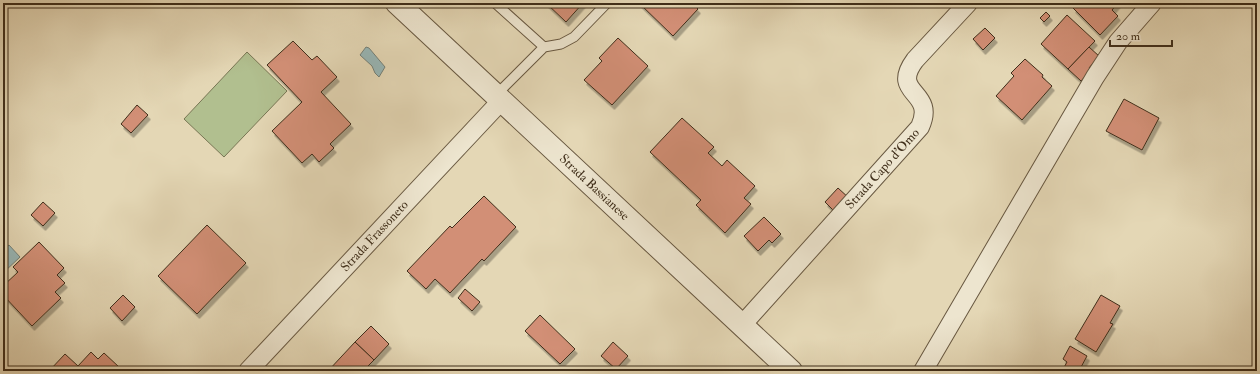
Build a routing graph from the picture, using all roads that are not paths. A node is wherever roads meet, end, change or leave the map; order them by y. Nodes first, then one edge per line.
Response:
1 (398, 3) edge
2 (495, 3) edge
3 (607, 3) edge
4 (968, 3) edge
5 (1152, 3) edge
6 (544, 46) junction
7 (499, 98) junction
8 (742, 325) junction
9 (248, 371) edge
10 (791, 371) edge
11 (923, 371) edge

1 - 7 street, Strada Bassianese
2 - 6 lane
3 - 6 lane
4 - 8 street, Strada Capo d'Omo
5 - 11 street
6 - 7 lane
7 - 8 street, Strada Bassianese
7 - 9 street, Strada Frassoneto
8 - 10 street, Strada Bassianese

